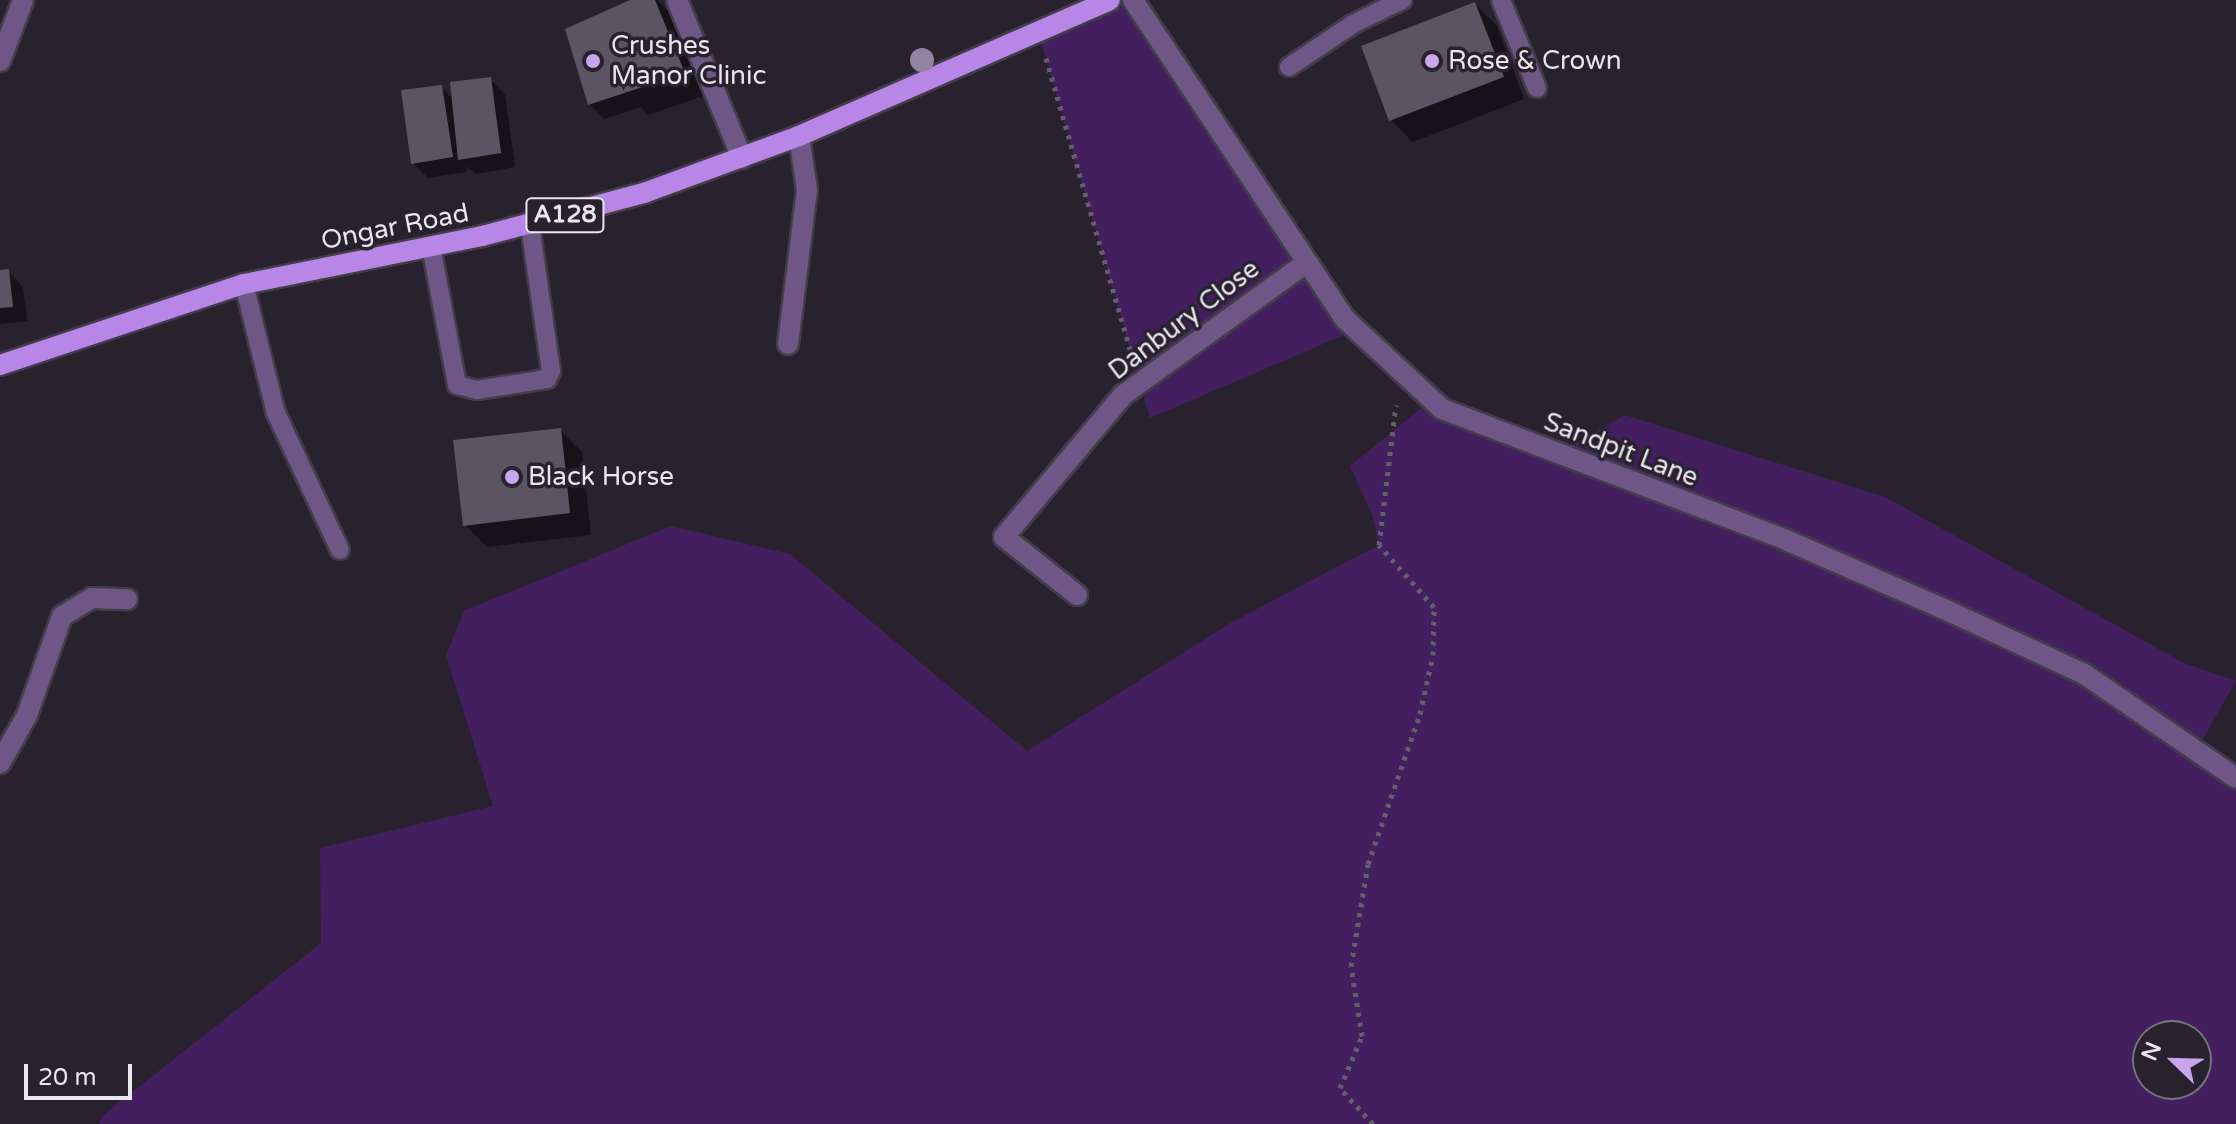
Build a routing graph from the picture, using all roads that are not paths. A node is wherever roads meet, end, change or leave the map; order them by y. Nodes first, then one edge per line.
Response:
1 (23, 0) edge
2 (677, 0) edge
3 (1110, 0) edge
4 (1133, 0) edge
5 (1402, 0) edge
6 (1501, 0) edge
7 (0, 61) edge
8 (1289, 67) dead end
9 (1537, 88) dead end
10 (799, 136) junction
11 (742, 158) junction
12 (530, 225) junction
13 (431, 246) junction
14 (1306, 263) junction
15 (244, 284) junction
16 (788, 344) dead end
17 (0, 365) edge
18 (340, 550) dead end
19 (1077, 595) dead end
20 (127, 599) dead end
21 (0, 763) edge
22 (2236, 778) edge

1 - 7 street
2 - 11 street
3 - 10 main road, Ongar Road / A128
4 - 14 street, Sandpit Lane
5 - 8 lane
6 - 9 lane
10 - 11 main road, Ongar Road / A128
10 - 16 street
11 - 12 main road, Ongar Road / A128
12 - 13 main road, Ongar Road / A128
12 - 13 lane
13 - 15 main road, Ongar Road / A128
14 - 19 street, Danbury Close
14 - 22 street, Sandpit Lane
15 - 17 main road, Ongar Road / A128
15 - 18 lane
20 - 21 street

